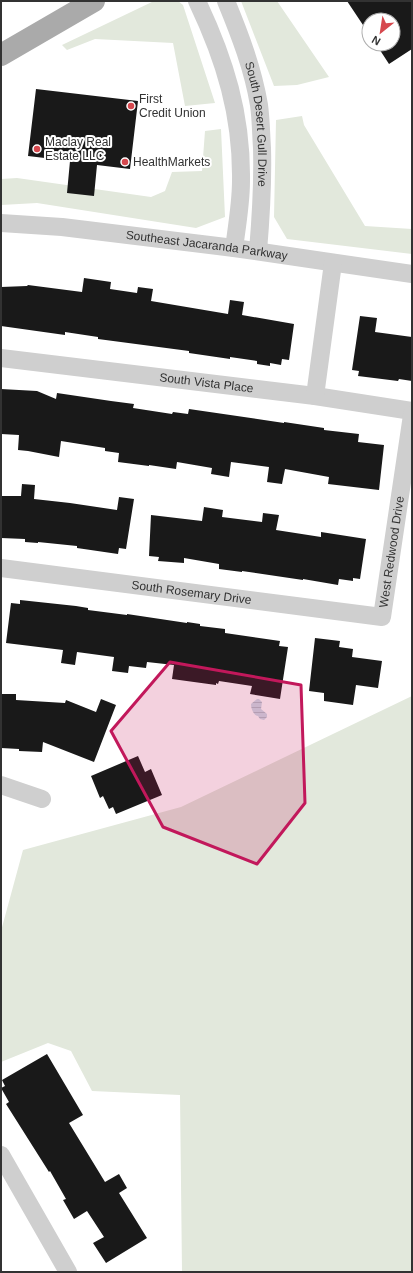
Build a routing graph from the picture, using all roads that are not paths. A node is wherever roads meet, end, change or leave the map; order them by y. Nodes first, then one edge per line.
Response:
1 (94, 1) edge
2 (197, 1) edge
3 (226, 1) edge
4 (1, 55) edge
5 (1, 223) edge
6 (234, 248) junction
7 (258, 251) junction
8 (333, 263) junction
9 (412, 274) edge
10 (1, 358) edge
11 (315, 396) junction
12 (412, 411) edge
13 (412, 415) edge
14 (1, 568) edge
15 (382, 617) joint
16 (1, 785) edge
17 (42, 799) dead end
18 (1, 1155) edge
19 (68, 1272) edge

1 - 4 main road
2 - 6 street, South Desert Gull Drive
3 - 7 street, South Desert Gull Drive
5 - 6 street, Southeast Jacaranda Parkway
6 - 7 street, Southeast Jacaranda Parkway
7 - 8 street, Southeast Jacaranda Parkway
8 - 9 street, Southeast Jacaranda Parkway
8 - 11 street
10 - 11 street, South Vista Place
11 - 12 street, South Vista Place
13 - 15 street, West Redwood Drive
14 - 15 street, South Rosemary Drive
16 - 17 street
18 - 19 street

